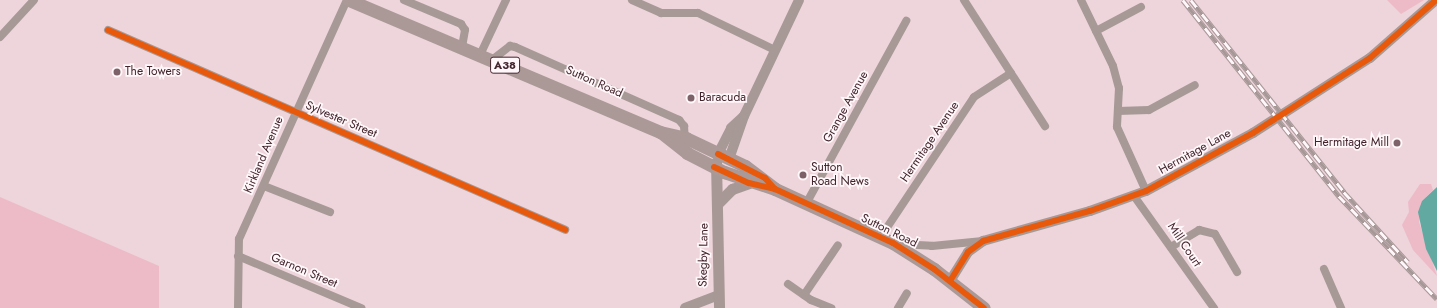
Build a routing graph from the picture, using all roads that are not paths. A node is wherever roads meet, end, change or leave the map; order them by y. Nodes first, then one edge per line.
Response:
1 (34, 0) edge
2 (348, 0) edge
3 (404, 0) edge
4 (506, 0) edge
5 (632, 0) edge
6 (798, 0) edge
7 (964, 0) edge
8 (1081, 0) edge
9 (1436, 0) edge
10 (1141, 8) dead end
11 (906, 21) dead end
12 (108, 30) dead end
13 (1096, 31) junction
14 (0, 37) edge
15 (462, 47) junction
16 (775, 50) junction
17 (480, 55) junction
18 (492, 60) junction
19 (1011, 73) junction
20 (1195, 85) dead end
21 (1118, 111) junction
22 (296, 113) junction
23 (1045, 126) dead end
24 (684, 143) junction
25 (724, 156) junction
26 (718, 173) junction
27 (749, 183) junction
28 (264, 186) junction
29 (775, 189) junction
30 (1146, 191) junction
31 (1134, 196) junction
32 (718, 203) junction
33 (806, 204) junction
34 (330, 212) dead end
35 (565, 230) dead end
36 (880, 238) junction
37 (983, 241) junction
38 (893, 243) junction
39 (838, 245) dead end
40 (1171, 247) junction
41 (238, 256) junction
42 (1324, 269) dead end
43 (1238, 272) dead end
44 (950, 281) junction
45 (788, 284) dead end
46 (907, 293) dead end
47 (804, 295) junction
48 (716, 296) junction
49 (238, 308) edge
50 (362, 308) edge
51 (685, 308) edge
52 (719, 308) edge
53 (831, 308) edge
54 (898, 308) edge
55 (984, 308) edge
56 (1214, 308) edge
57 (1341, 308) edge

1 - 14 street
2 - 15 highway, Sutton Road / A38
2 - 22 street, Kirkland Avenue
3 - 15 street
4 - 17 street
5 - 16 street
6 - 16 street
7 - 19 street
8 - 13 street
9 - 30 street, Hermitage Lane
10 - 13 street
11 - 33 street, Grange Avenue
12 - 22 street, Sylvester Street
13 - 21 street
15 - 17 highway, Sutton Road / A38
16 - 25 street
17 - 18 highway, Sutton Road / A38
18 - 24 highway, Sutton Road / A38
18 - 24 street, Sutton Road
19 - 23 street
19 - 36 street, Hermitage Avenue
20 - 21 street
21 - 30 street
22 - 28 street, Kirkland Avenue
22 - 35 street, Sylvester Street
24 - 25 highway, Sutton Road / A38
24 - 26 highway, Sutton Road / A38
25 - 26 main road, Skegby Lane
25 - 29 highway, Sutton Road / A38
26 - 27 highway, Sutton Road / A38
26 - 32 main road, Skegby Lane
27 - 29 highway, Sutton Road / A38
27 - 32 main road
28 - 34 street
28 - 41 street, Kirkland Avenue
29 - 33 highway, Sutton Road / A38
30 - 31 street, Hermitage Lane
31 - 37 street, Hermitage Lane
31 - 40 street, Mill Court
32 - 48 main road, Skegby Lane
33 - 36 highway, Sutton Road / A38
36 - 38 highway, Sutton Road / A38
37 - 38 street, Hermitage Lane
37 - 44 street, Hermitage Lane
38 - 44 highway, Sutton Road / A38
39 - 47 street
40 - 43 street
40 - 56 street, Mill Court
41 - 49 street, Kirkland Avenue
41 - 50 street, Garnon Street
42 - 57 street
44 - 55 highway, Sutton Road / A38
45 - 47 street
46 - 54 street
47 - 53 street
48 - 51 street
48 - 52 main road, Skegby Lane

